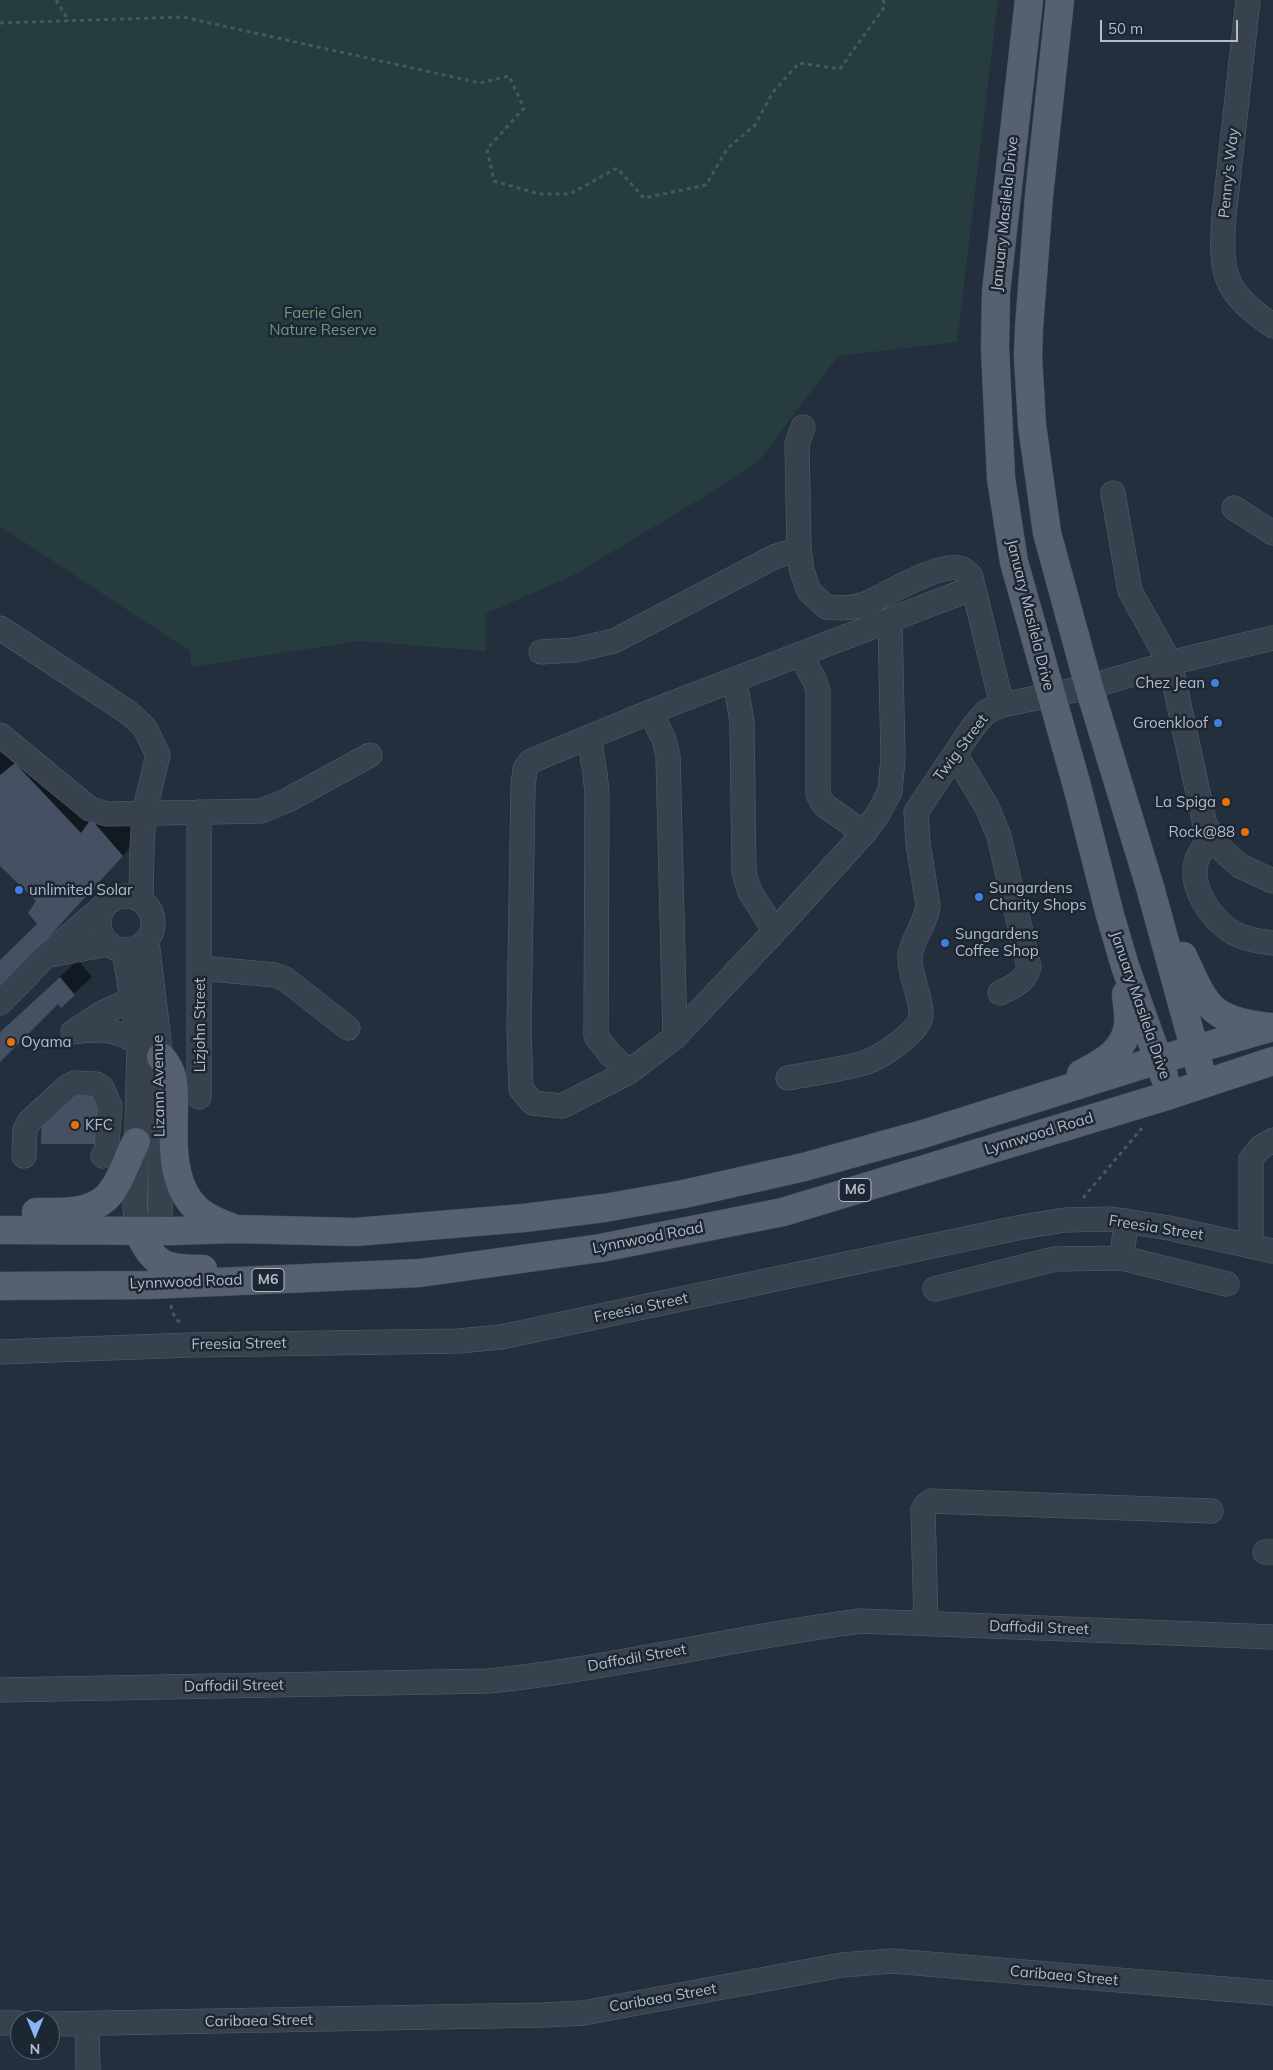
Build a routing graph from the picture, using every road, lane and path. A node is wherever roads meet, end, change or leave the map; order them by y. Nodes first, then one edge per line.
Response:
1 (56, 0) edge
2 (883, 0) edge
3 (1029, 0) edge
4 (1060, 0) edge
5 (1248, 0) edge
6 (69, 21) junction
7 (0, 23) edge
8 (1273, 326) edge
9 (803, 427) dead end
10 (1114, 493) dead end
11 (1234, 508) dead end
12 (1273, 533) edge
13 (799, 549) junction
14 (974, 590) junction
15 (890, 621) junction
16 (0, 628) edge
17 (1272, 642) edge
18 (541, 652) dead end
19 (800, 654) junction
20 (1170, 663) junction
21 (735, 681) junction
22 (1089, 687) junction
23 (1051, 696) junction
24 (1002, 705) junction
25 (650, 712) junction
26 (0, 735) edge
27 (589, 738) junction
28 (955, 754) junction
29 (370, 755) dead end
30 (200, 812) junction
31 (144, 813) junction
32 (864, 833) junction
33 (1212, 837) junction
34 (142, 847) junction
35 (1273, 881) edge
36 (1150, 887) junction
37 (141, 899) junction
38 (110, 901) junction
39 (775, 931) junction
40 (146, 942) junction
41 (1273, 943) edge
42 (116, 947) junction
43 (46, 956) junction
44 (1125, 966) junction
45 (200, 968) junction
46 (1000, 992) dead end
47 (132, 999) junction
48 (0, 1003) edge
49 (1273, 1027) edge
50 (348, 1028) dead end
51 (675, 1037) junction
52 (150, 1050) junction
53 (1196, 1051) junction
54 (1158, 1060) junction
55 (1273, 1061) edge
56 (629, 1072) junction
57 (788, 1078) dead end
58 (1202, 1084) junction
59 (1170, 1095) junction
60 (200, 1098) dead end
61 (1005, 1108) junction
62 (1145, 1124) dead end
63 (1273, 1140) edge
64 (136, 1142) junction
65 (24, 1156) dead end
66 (103, 1156) dead end
67 (0, 1212) edge
68 (1065, 1220) junction
69 (1126, 1221) junction
70 (236, 1229) junction
71 (0, 1230) edge
72 (149, 1231) junction
73 (1262, 1249) edge
74 (534, 1256) junction
75 (1122, 1258) junction
76 (158, 1260) junction
77 (94, 1284) junction
78 (1227, 1284) dead end
79 (0, 1286) edge
80 (935, 1289) dead end
81 (0, 1352) edge
82 (1211, 1511) dead end
83 (926, 1623) junction
84 (1273, 1637) edge
85 (0, 1690) edge
86 (1273, 1993) edge
87 (60, 2024) edge
88 (87, 2024) junction
89 (88, 2070) edge

1 - 6 path
2 - 6 path
3 - 23 main road, January Masilela Drive
4 - 22 main road
5 - 8 street, Penny's Way
6 - 7 path
9 - 13 street
10 - 20 street
11 - 12 street
13 - 14 street
13 - 18 street
14 - 15 street
14 - 24 street
15 - 19 street
15 - 32 street
16 - 31 street
17 - 20 street, Twig Street
19 - 21 street
19 - 32 street
20 - 22 street, Twig Street
20 - 33 street
21 - 25 street
21 - 39 street
22 - 23 street, Twig Street
22 - 36 main road
23 - 24 street, Twig Street
23 - 44 main road, January Masilela Drive
24 - 28 street, Twig Street
25 - 27 street
25 - 51 street
26 - 31 street
27 - 56 street
27 - 56 street
28 - 46 street
28 - 57 street, Twig Street
29 - 30 street
30 - 31 street
30 - 45 street
31 - 34 street
32 - 39 street
33 - 35 street
33 - 41 street
34 - 37 street
34 - 38 street
36 - 49 main road
36 - 53 main road
37 - 38 street
37 - 40 street
38 - 42 street
38 - 43 street
39 - 51 street
40 - 42 street
40 - 52 street, Lizann Avenue
42 - 43 street
42 - 47 street, Lizann Avenue
43 - 48 street
44 - 54 main road, January Masilela Drive
44 - 61 main road
45 - 50 street, Lizjohn Street
45 - 60 street, Lizjohn Street
47 - 52 street, Lizann Avenue
47 - 52 street
49 - 53 main road, M6
51 - 56 street
52 - 64 street, Lizann Avenue
52 - 70 main road
52 - 72 street, Lizann Avenue
53 - 54 main road, M6
53 - 58 main road
54 - 59 main road, January Masilela Drive
54 - 61 main road, M6
55 - 58 main road, Lynnwood Road / M6
58 - 59 main road, Lynnwood Road / M6
59 - 74 main road, Lynnwood Road / M6
61 - 70 main road, M6
62 - 68 path
63 - 73 street
64 - 67 main road
64 - 72 street, Lizann Avenue
65 - 66 street
68 - 69 street, Freesia Street
68 - 81 street, Freesia Street
69 - 73 street, Freesia Street
69 - 75 street
70 - 72 main road, M6
71 - 72 main road, M6
72 - 76 main road
74 - 76 main road
74 - 77 main road, Lynnwood Road / M6
75 - 78 street
75 - 80 street
76 - 77 main road
77 - 79 main road, Lynnwood Road / M6
82 - 83 street
83 - 84 street, Daffodil Street
83 - 85 street, Daffodil Street
86 - 88 street, Caribaea Street
87 - 88 street, Caribaea Street
88 - 89 street

